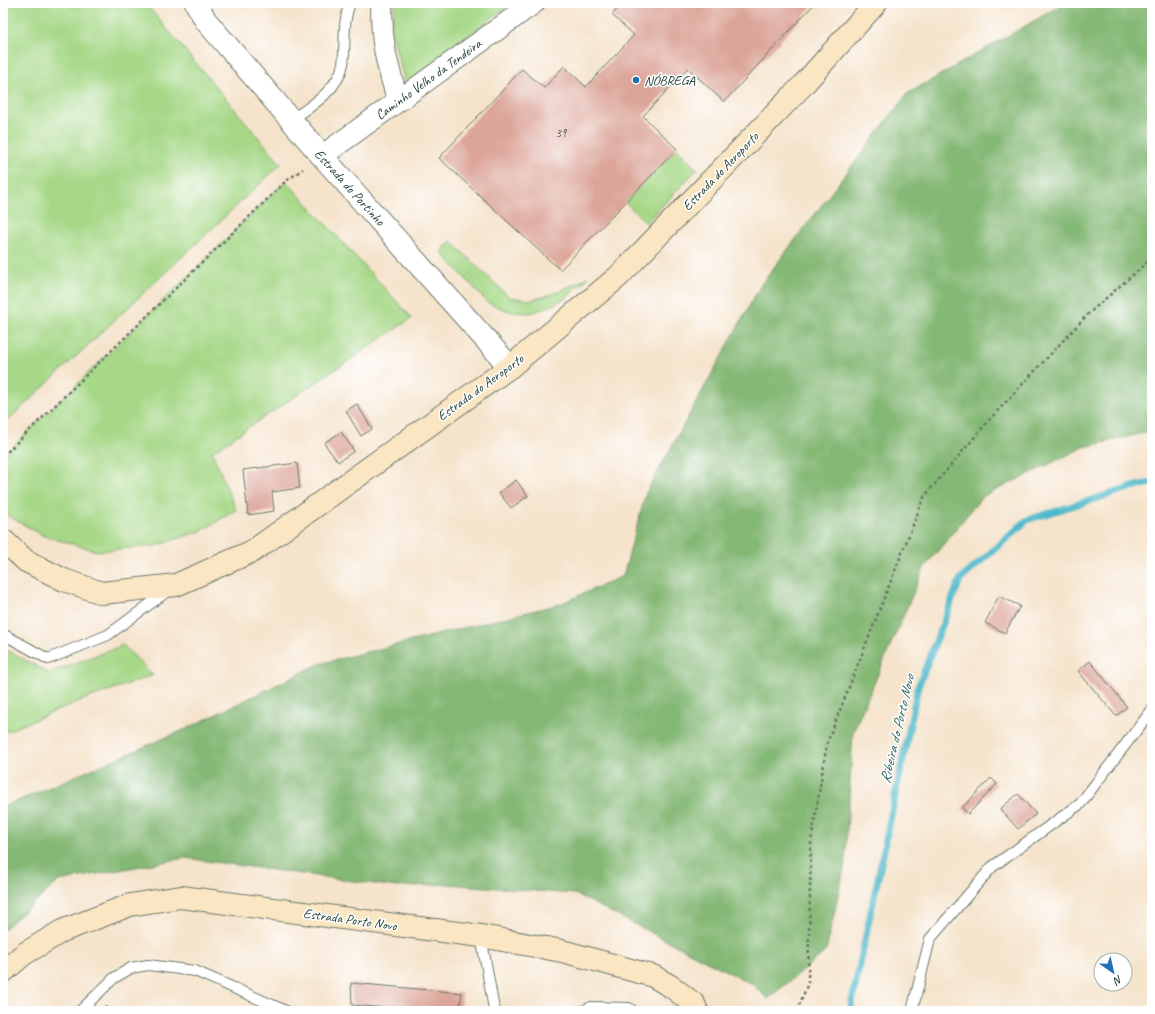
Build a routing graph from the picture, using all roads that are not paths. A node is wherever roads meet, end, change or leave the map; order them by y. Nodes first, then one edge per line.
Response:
1 (350, 3) edge
2 (382, 3) edge
3 (534, 3) edge
4 (876, 3) edge
5 (200, 4) edge
6 (398, 100) junction
7 (291, 120) junction
8 (322, 156) junction
9 (510, 367) junction
10 (3, 540) edge
11 (176, 585) junction
12 (3, 634) edge
13 (1152, 710) edge
14 (481, 936) junction
15 (3, 972) edge
16 (271, 1008) edge
17 (80, 1011) edge
18 (286, 1011) edge
19 (496, 1011) edge
20 (583, 1011) edge
21 (633, 1011) edge
22 (697, 1011) edge
23 (912, 1011) edge

1 - 7 lane
2 - 6 street
3 - 6 street, Caminho Velho da Tendeira
4 - 9 main road, Estrada do Aeroporto
5 - 7 street, Estrada do Portinho
6 - 8 street, Caminho Velho da Tendeira
7 - 8 street, Estrada do Portinho
8 - 9 street, Estrada do Portinho
9 - 11 main road, Estrada do Aeroporto
10 - 11 main road, Estrada do Aeroporto
11 - 12 lane
13 - 23 lane
14 - 15 main road, Estrada Porto Novo
14 - 19 lane
14 - 22 main road, Estrada Porto Novo
16 - 17 lane
16 - 18 lane
20 - 21 lane

